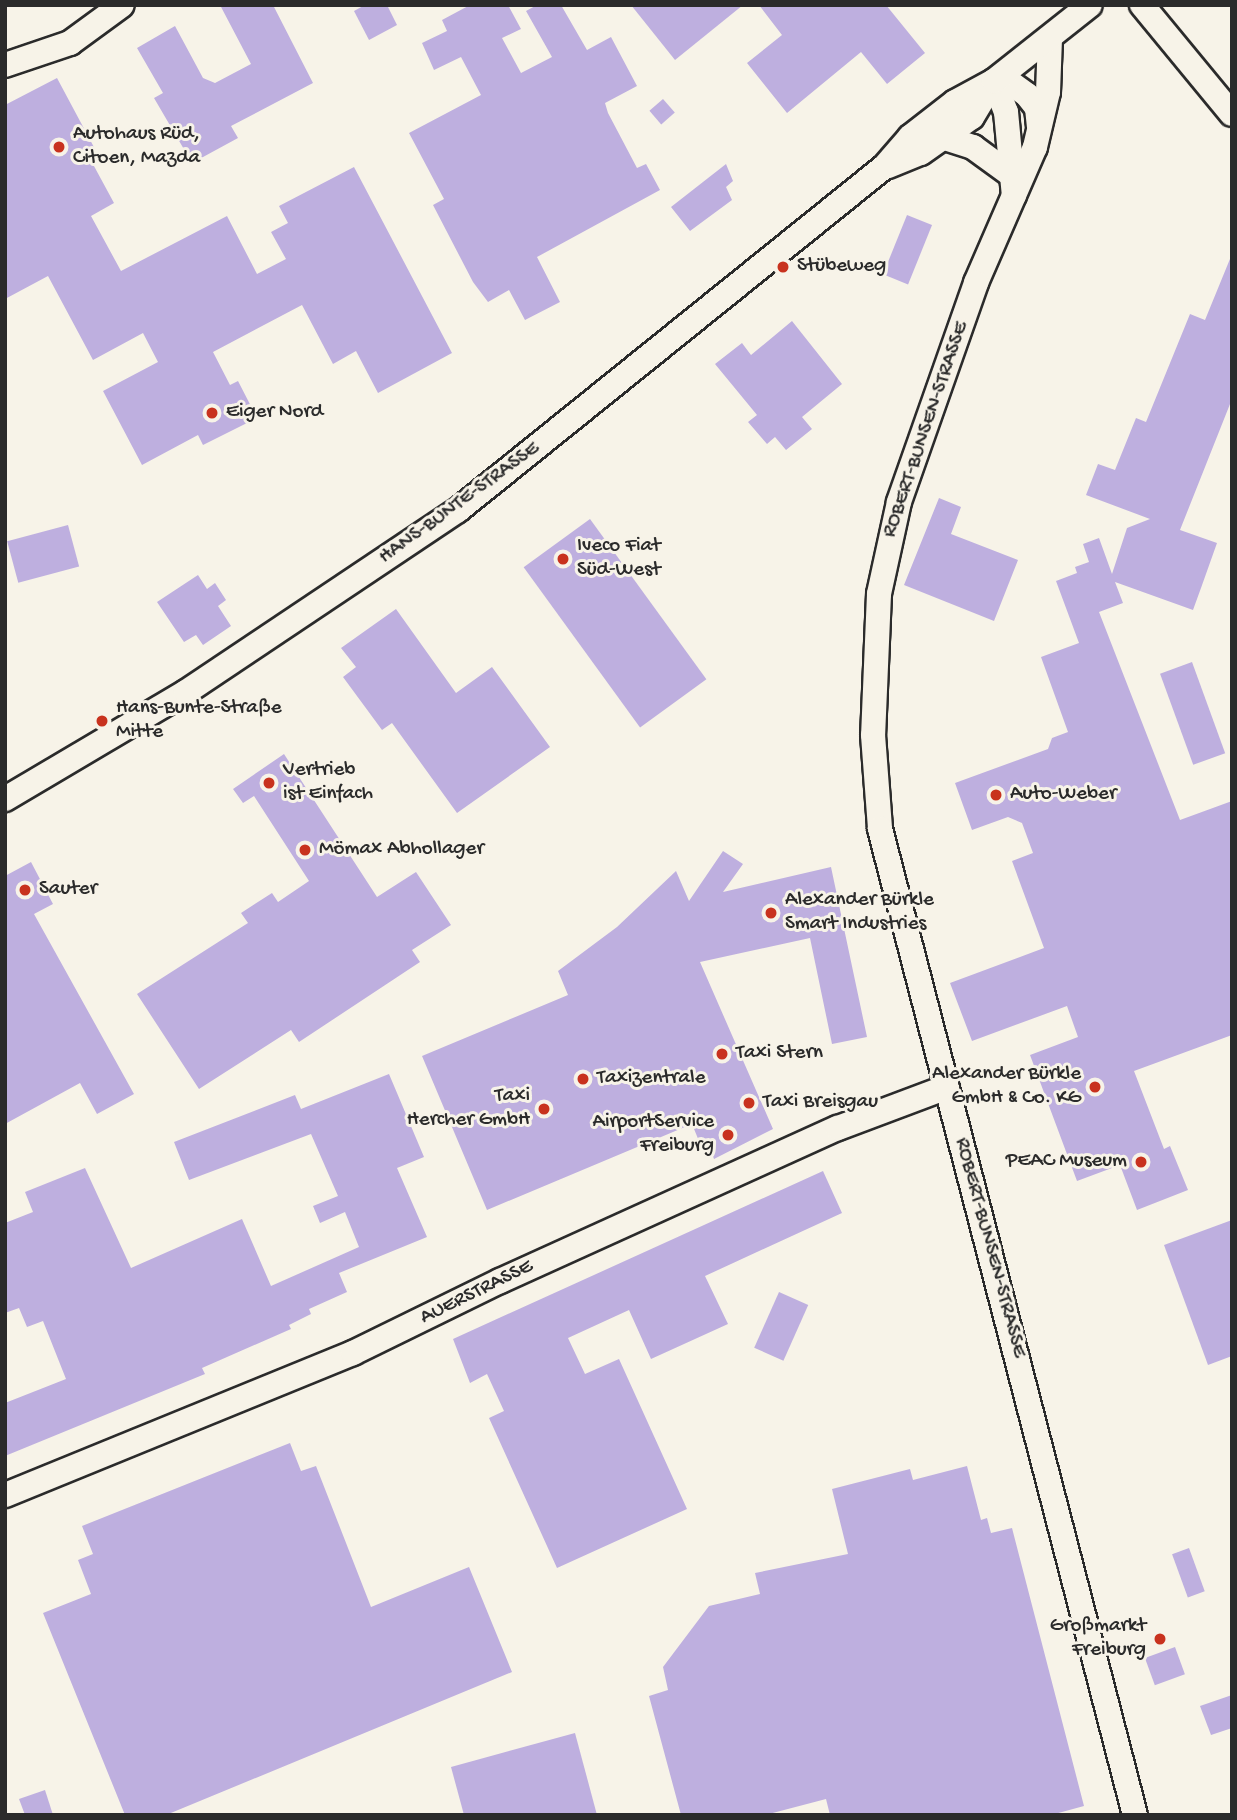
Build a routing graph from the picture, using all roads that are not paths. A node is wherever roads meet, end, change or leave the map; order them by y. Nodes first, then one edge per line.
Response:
1 (122, 5) edge
2 (1090, 5) edge
3 (1142, 5) edge
4 (1050, 38) junction
5 (5, 65) edge
6 (998, 78) junction
7 (1232, 114) edge
8 (1040, 126) junction
9 (942, 137) junction
10 (884, 167) junction
11 (1012, 185) junction
12 (5, 799) edge
13 (947, 1087) junction
14 (5, 1495) edge
15 (1135, 1815) edge

1 - 5 street
2 - 4 street, HANS-BUNTE-STRASSE
3 - 7 street
4 - 6 street, HANS-BUNTE-STRASSE
4 - 8 street, ROBERT-BUNSEN-STRASSE
6 - 8 street
6 - 9 street, HANS-BUNTE-STRASSE
6 - 10 street, HANS-BUNTE-STRASSE
6 - 11 street, ROBERT-BUNSEN-STRASSE
8 - 11 street, ROBERT-BUNSEN-STRASSE
9 - 10 street, HANS-BUNTE-STRASSE
9 - 11 street
10 - 12 street, HANS-BUNTE-STRASSE
11 - 13 street, ROBERT-BUNSEN-STRASSE
13 - 14 street, AUERSTRASSE
13 - 15 street, ROBERT-BUNSEN-STRASSE

